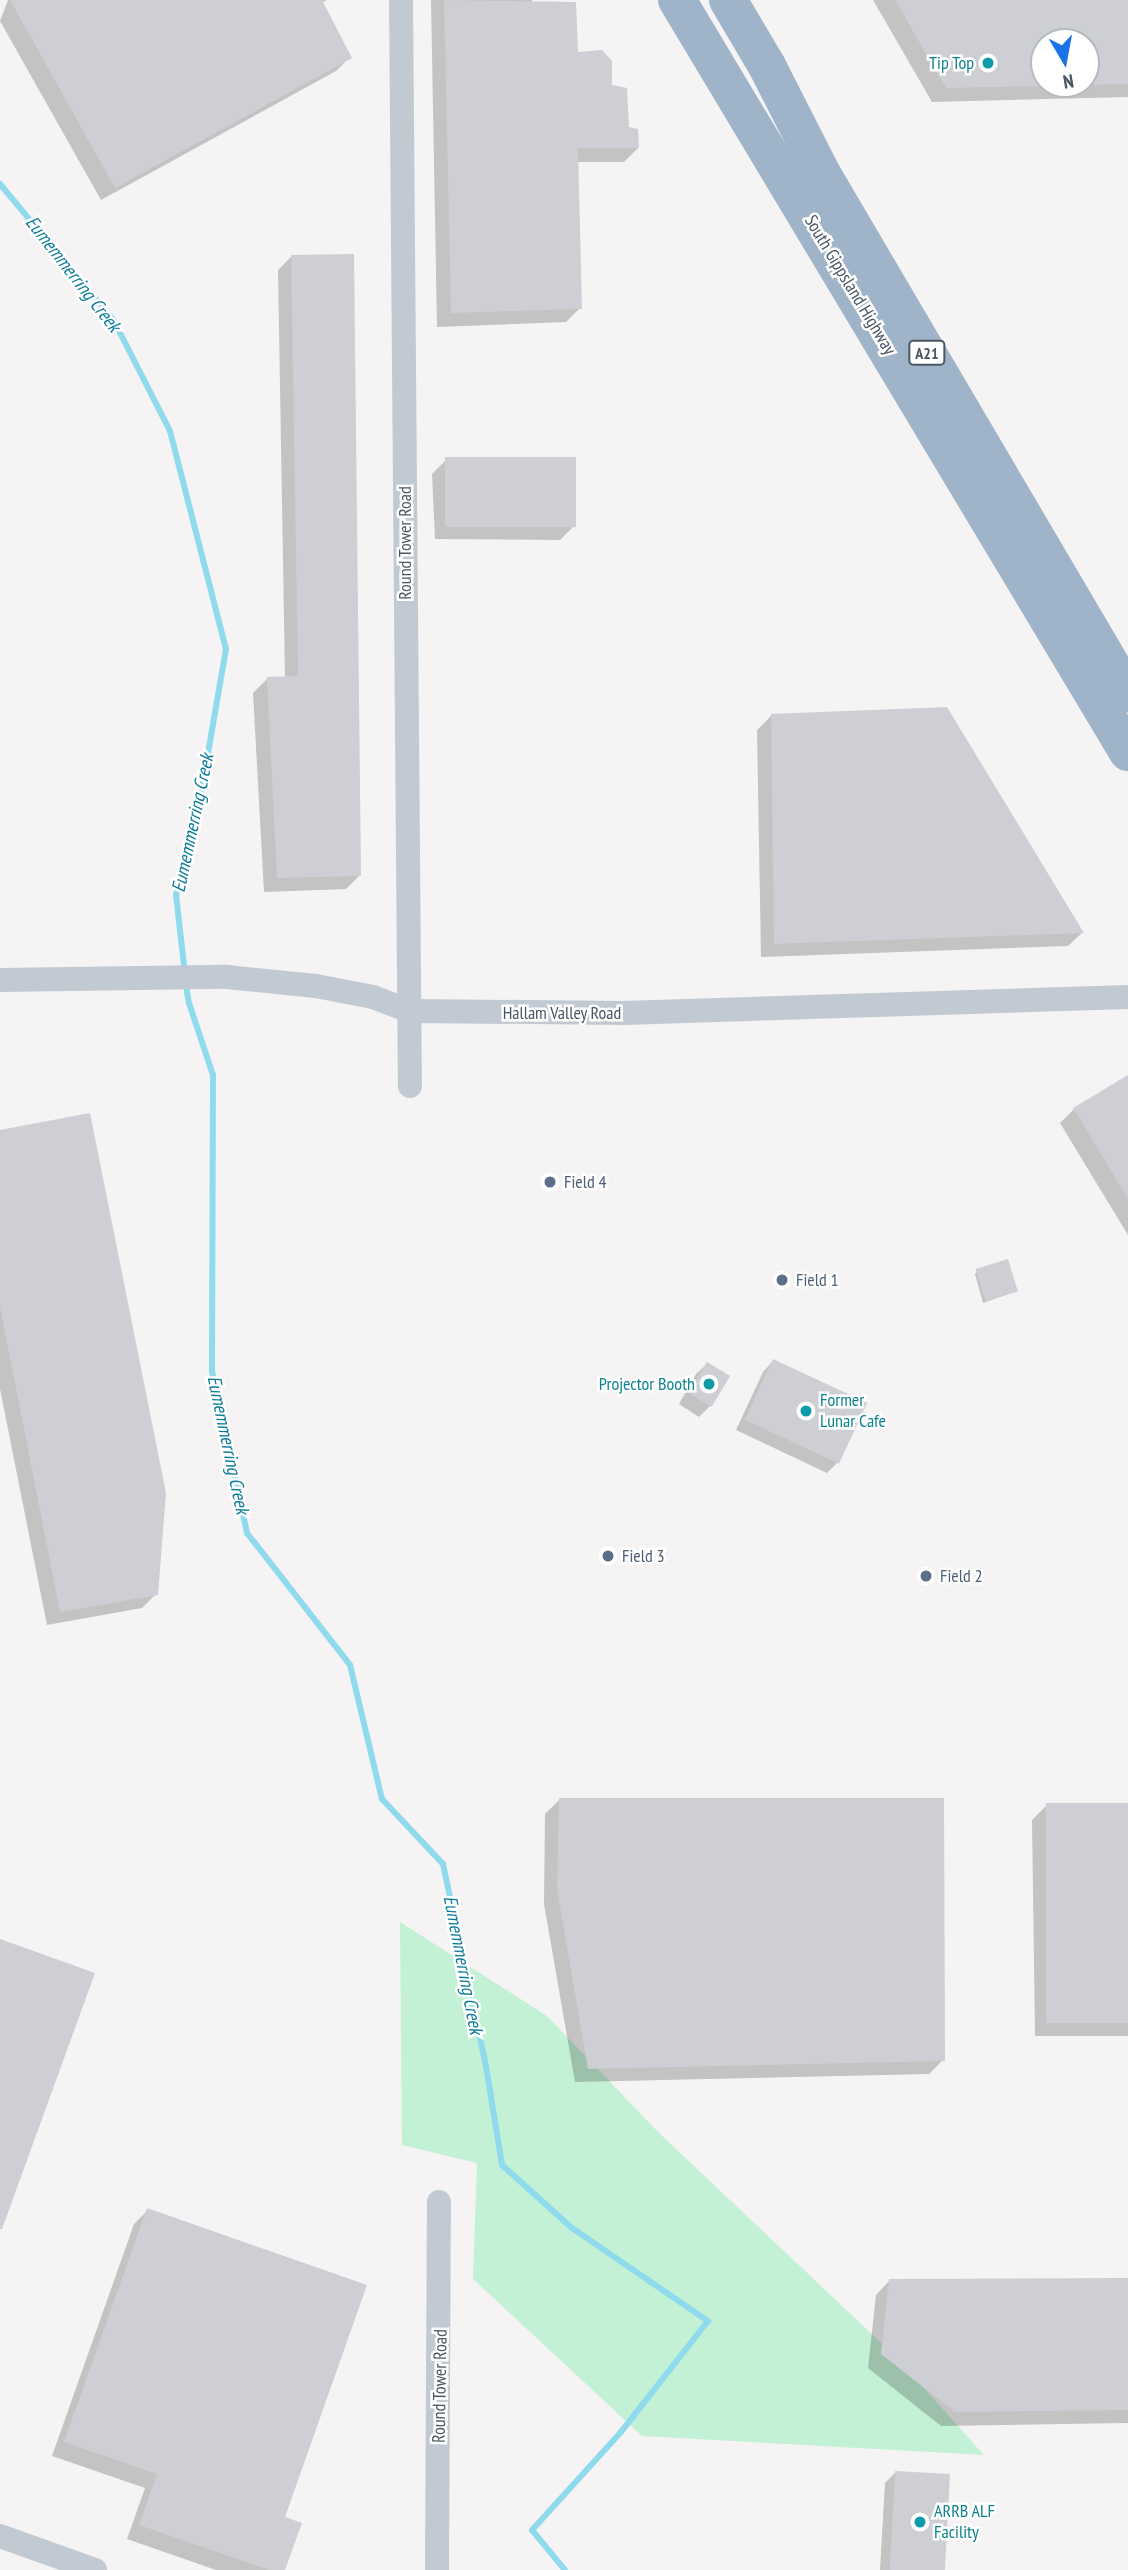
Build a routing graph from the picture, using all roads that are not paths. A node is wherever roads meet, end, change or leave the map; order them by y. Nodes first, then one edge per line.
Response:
1 (401, 0) edge
2 (677, 0) edge
3 (728, 0) edge
4 (802, 136) junction
5 (769, 157) junction
6 (863, 274) junction
7 (1108, 679) edge
8 (1128, 752) edge
9 (0, 980) edge
10 (1128, 997) edge
11 (409, 1012) junction
12 (410, 1086) dead end
13 (439, 2202) dead end
14 (0, 2536) edge
15 (95, 2570) edge
16 (438, 2570) edge

1 - 11 street, Round Tower Road
2 - 5 highway, South Gippsland Highway / A21
3 - 4 highway, South Gippsland Highway / A21
4 - 5 highway
4 - 6 highway, South Gippsland Highway / A21
5 - 6 highway, South Gippsland Highway / A21
6 - 7 highway, South Gippsland Highway / A21
7 - 8 highway, South Gippsland Highway / A21
9 - 11 street, Hallam Valley Road
10 - 11 street, Hallam Valley Road
11 - 12 street, Round Tower Road
13 - 16 street, Round Tower Road
14 - 15 street

